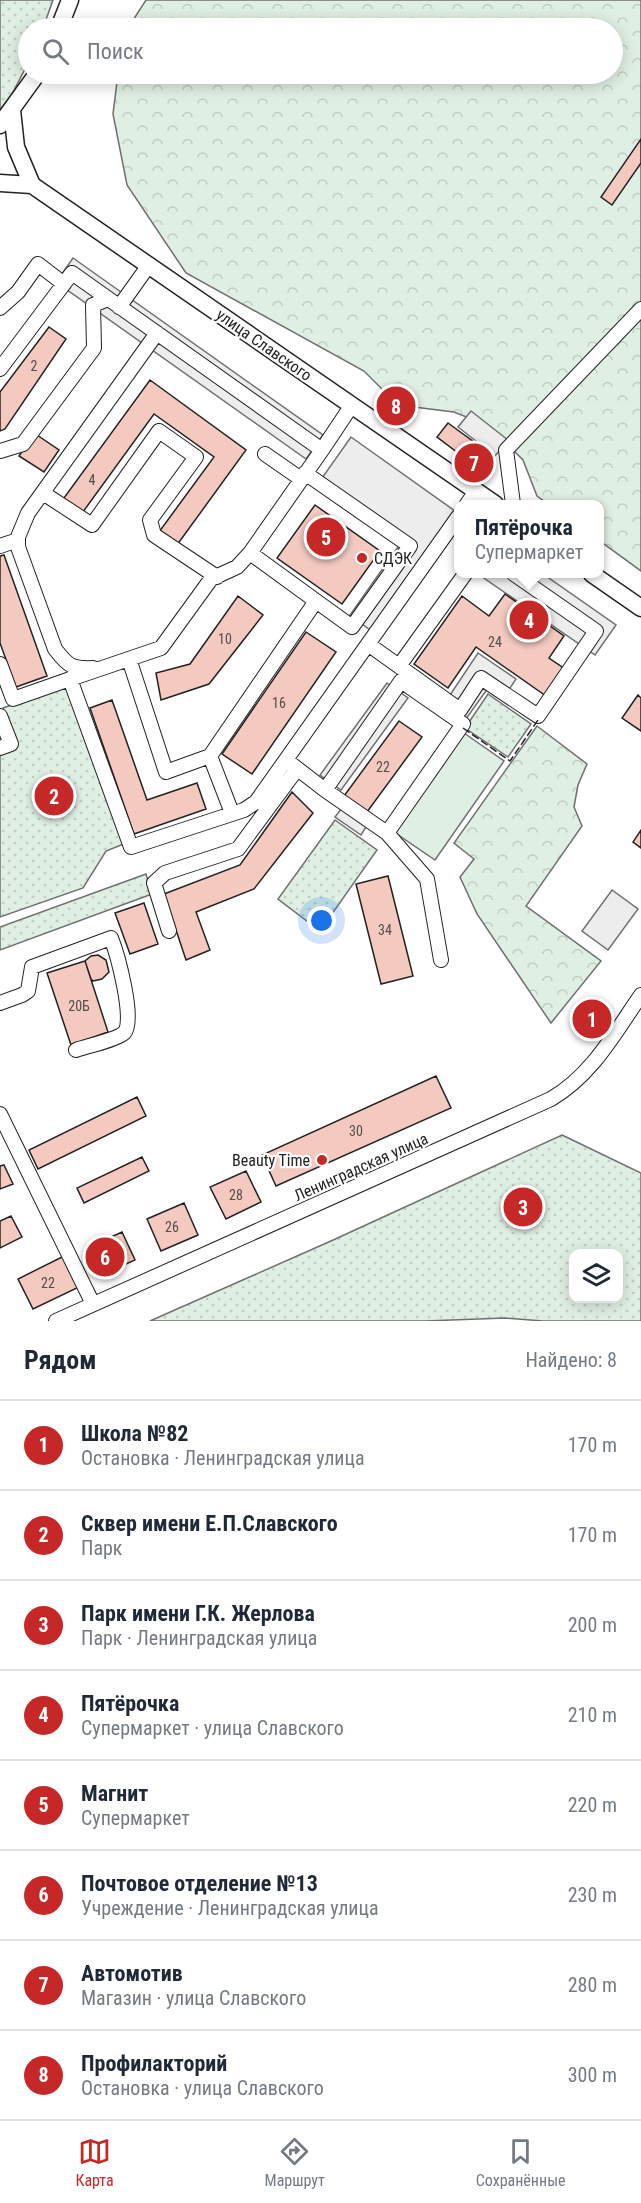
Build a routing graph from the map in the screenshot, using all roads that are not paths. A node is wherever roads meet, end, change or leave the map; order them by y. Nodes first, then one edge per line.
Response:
1 (70, 0) edge
2 (62, 18) edge
3 (30, 84) edge
4 (12, 110) junction
5 (0, 125) edge
6 (0, 183) edge
7 (32, 185) junction
8 (148, 265) junction
9 (64, 284) junction
10 (114, 303) junction
11 (0, 308) edge
12 (641, 309) edge
13 (157, 333) junction
14 (0, 369) edge
15 (352, 405) junction
16 (322, 450) junction
17 (0, 452) edge
18 (265, 454) dead end
19 (303, 476) junction
20 (43, 493) junction
21 (472, 498) edge
22 (512, 500) edge
23 (454, 531) edge
24 (18, 540) junction
25 (0, 546) edge
26 (410, 546) junction
27 (250, 552) junction
28 (429, 559) junction
29 (217, 577) junction
30 (461, 578) edge
31 (521, 578) edge
32 (599, 578) edge
33 (316, 601) junction
34 (641, 608) edge
35 (368, 644) junction
36 (129, 659) junction
37 (0, 664) edge
38 (399, 666) junction
39 (103, 667) junction
40 (70, 679) junction
41 (7, 702) edge
42 (0, 716) edge
43 (0, 748) edge
44 (210, 756) junction
45 (286, 760) junction
46 (297, 769) junction
47 (325, 790) junction
48 (232, 813) junction
49 (387, 833) junction
50 (169, 931) dead end
51 (441, 960) dead end
52 (640, 998) edge
53 (0, 1003) edge
54 (76, 1050) dead end
55 (0, 1114) edge
56 (93, 1304) junction
57 (57, 1321) edge

1 - 2 main road
3 - 4 main road
4 - 5 main road
4 - 7 main road
6 - 7 main road
7 - 8 main road, улица Славского
8 - 10 street
8 - 15 main road, улица Славского
9 - 10 street
9 - 11 street
9 - 14 street
10 - 13 street
10 - 17 street
12 - 22 street
13 - 16 street
13 - 20 street
15 - 16 street
15 - 21 main road, улица Славского
16 - 19 street
18 - 19 street
19 - 26 street
19 - 27 street
20 - 24 street
20 - 29 street
23 - 28 street
24 - 25 street
24 - 39 street
26 - 28 street
26 - 33 street
27 - 29 street
27 - 33 street
28 - 35 street
29 - 36 street
30 - 38 street
31 - 38 street
32 - 34 main road
33 - 44 street
35 - 38 street
35 - 45 street
36 - 39 street
36 - 44 street
37 - 41 street
39 - 40 street
40 - 41 street
40 - 48 street
42 - 43 street
44 - 48 street
45 - 46 street
45 - 48 street
46 - 47 street
46 - 50 street
47 - 49 street
47 - 49 street
49 - 51 street
52 - 56 street, Ленинградская улица
53 - 54 street
55 - 56 street
56 - 57 street, Ленинградская улица

